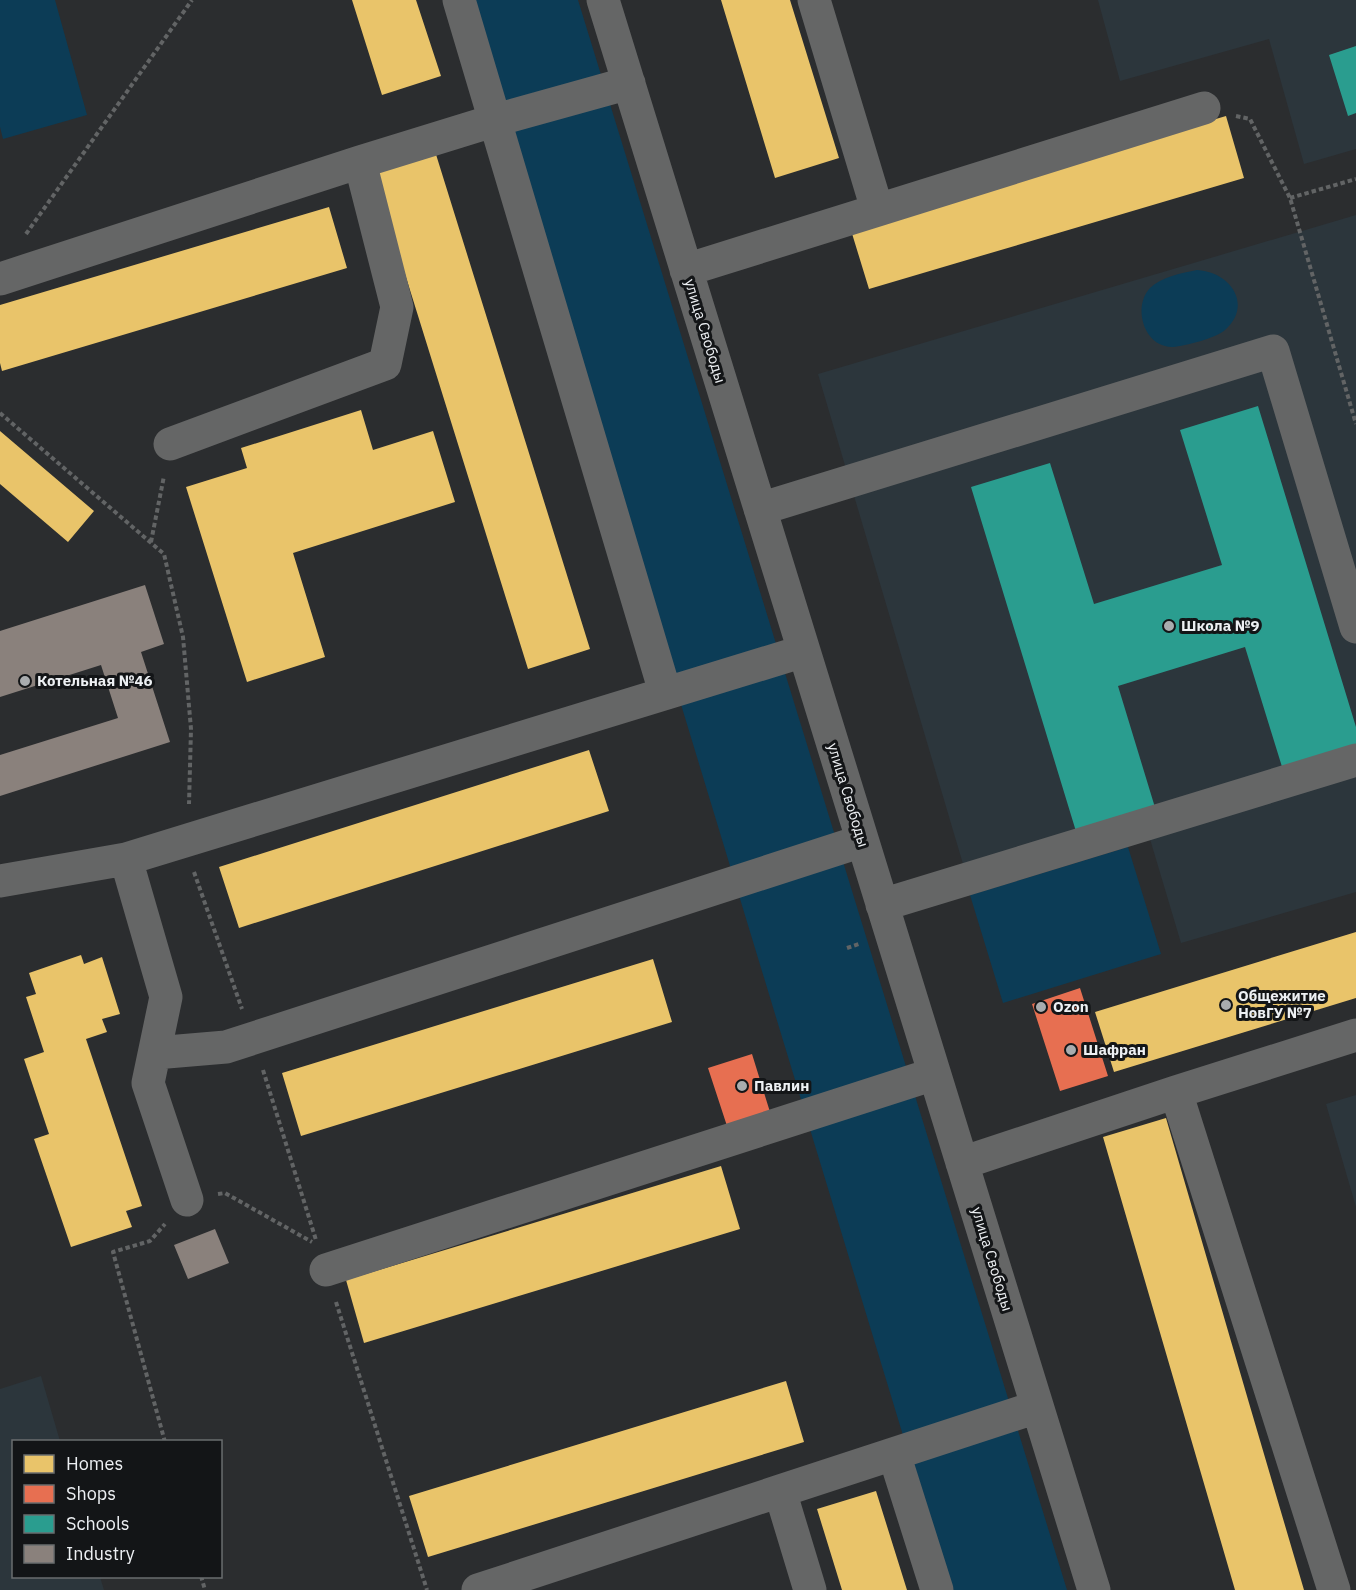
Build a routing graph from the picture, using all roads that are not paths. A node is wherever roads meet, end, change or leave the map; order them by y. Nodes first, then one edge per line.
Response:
1 (459, 0) edge
2 (603, 0) edge
3 (814, 0) edge
4 (629, 83) junction
5 (1204, 108) road end
6 (496, 120) junction
7 (360, 162) junction
8 (877, 209) junction
9 (686, 270) junction
10 (0, 279) edge
11 (170, 444) road end
12 (760, 509) junction
13 (1356, 627) edge
14 (804, 651) junction
15 (665, 692) junction
16 (1356, 759) edge
17 (862, 841) junction
18 (126, 859) junction
19 (0, 881) edge
20 (882, 905) junction
21 (1356, 1035) edge
22 (154, 1053) junction
23 (934, 1074) junction
24 (1176, 1092) junction
25 (962, 1163) junction
26 (187, 1200) road end
27 (326, 1270) road end
28 (1037, 1407) junction
29 (894, 1454) junction
30 (780, 1491) junction
31 (478, 1590) edge
32 (810, 1590) edge
33 (937, 1590) edge
34 (1094, 1590) edge
35 (1334, 1590) edge

1 - 6 street
2 - 4 street, улица Свободы
3 - 8 street
4 - 6 street
4 - 9 street, улица Свободы
5 - 8 street
6 - 7 street
6 - 15 street
7 - 10 street
7 - 11 street
8 - 9 street
9 - 12 street, улица Свободы
12 - 13 street
12 - 14 street, улица Свободы
14 - 15 street
14 - 17 street, улица Свободы
15 - 18 street
16 - 20 street
17 - 20 street, улица Свободы
17 - 22 street
18 - 19 street
18 - 22 street
20 - 23 street, улица Свободы
21 - 24 street
22 - 26 street
23 - 25 street, улица Свободы
23 - 27 street
24 - 25 street
24 - 35 street
25 - 28 street, улица Свободы
28 - 29 street
28 - 34 street, улица Свободы
29 - 30 street
29 - 33 street
30 - 31 street
30 - 32 street

